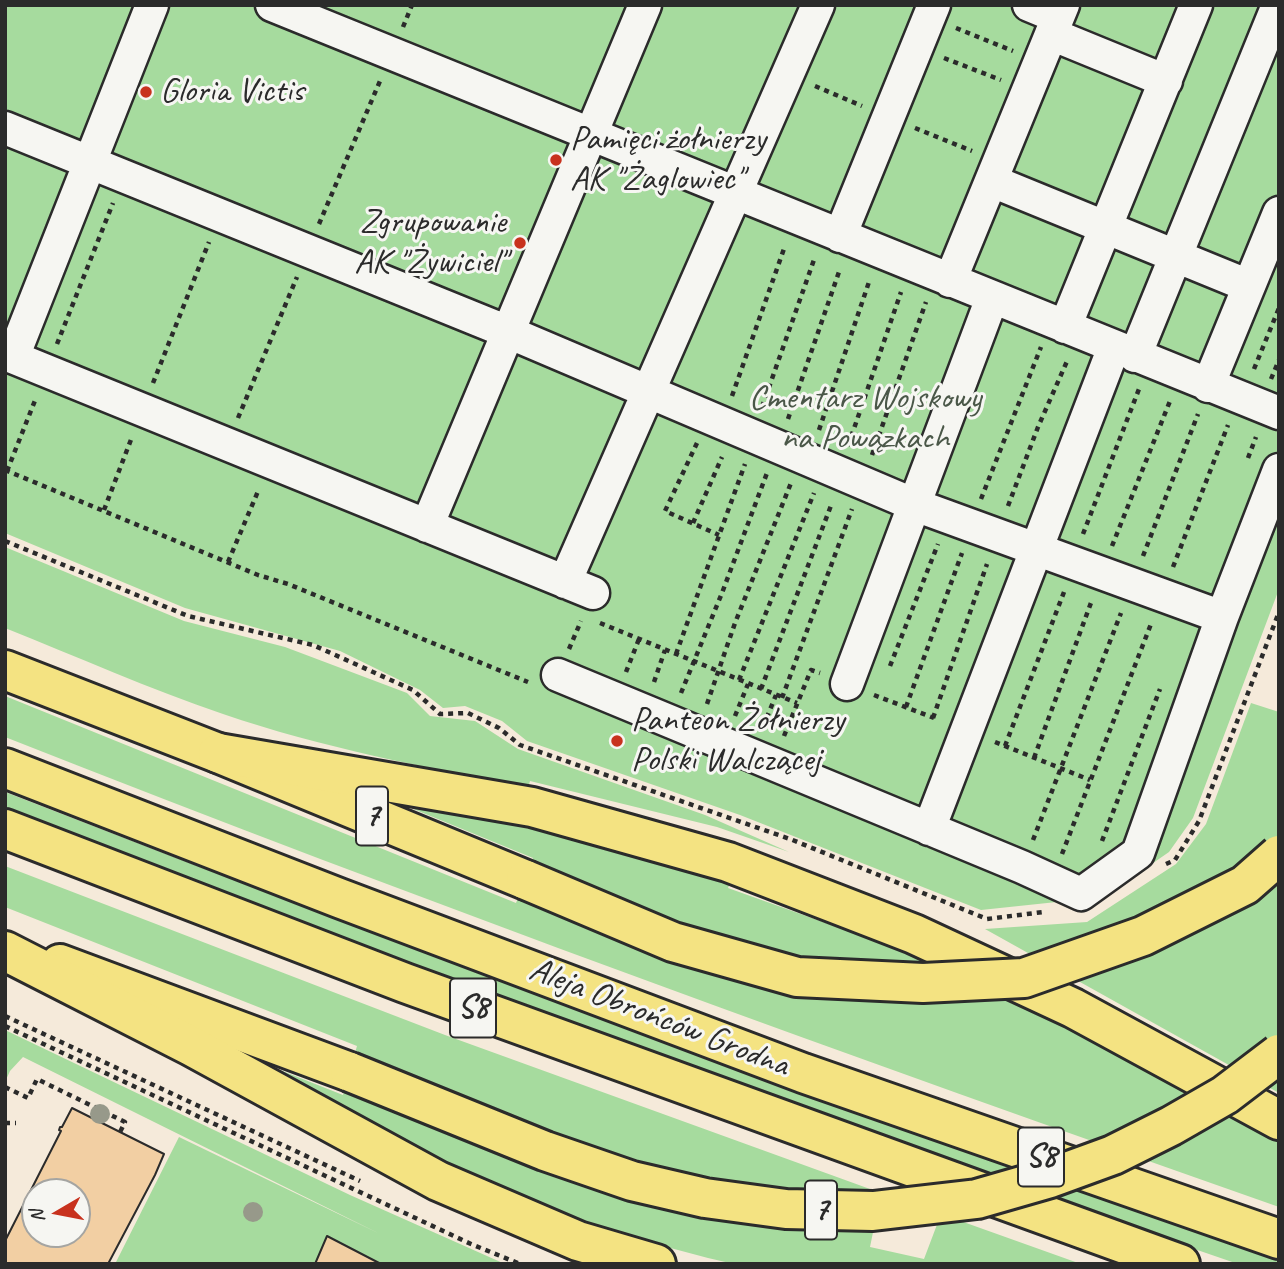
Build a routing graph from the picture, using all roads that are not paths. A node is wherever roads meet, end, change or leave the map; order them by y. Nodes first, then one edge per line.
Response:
1 (152, 5) edge
2 (272, 5) edge
3 (645, 5) edge
4 (818, 5) edge
5 (1029, 5) edge
6 (1196, 5) edge
7 (1278, 5) edge
8 (932, 11) edge
9 (1053, 29) edge
10 (1166, 80) junction
11 (5, 128) edge
12 (589, 134) junction
13 (90, 162) junction
14 (992, 181) junction
15 (736, 194) junction
16 (1279, 213) edge
17 (1105, 227) junction
18 (827, 231) junction
19 (1176, 256) junction
20 (932, 273) junction
21 (1249, 286) junction
22 (992, 298) junction
23 (1065, 327) junction
24 (508, 332) junction
25 (1133, 355) junction
26 (9, 356) edge
27 (1194, 380) junction
28 (649, 392) junction
29 (1279, 414) edge
30 (1279, 470) edge
31 (915, 505) junction
32 (427, 526) junction
33 (1036, 549) junction
34 (1222, 617) junction
35 (5, 670) edge
36 (558, 675) road end
37 (847, 684) road end
38 (219, 753) junction
39 (5, 768) edge
40 (5, 828) edge
41 (929, 829) junction
42 (1279, 855) edge
43 (5, 944) edge
44 (5, 951) edge
45 (1279, 1054) edge
46 (1279, 1119) edge
47 (1279, 1239) edge
48 (656, 1264) edge
49 (1181, 1264) edge

1 - 13 street
2 - 12 street
3 - 12 street
4 - 15 street
5 - 9 street
6 - 10 street
7 - 19 street
8 - 18 street
9 - 10 street
9 - 14 street
10 - 17 street
11 - 13 street
12 - 15 street
12 - 24 street
13 - 24 street
13 - 26 street
14 - 17 street
14 - 20 street
15 - 18 street
15 - 28 street
16 - 21 street
17 - 19 street
17 - 23 street
18 - 20 street
19 - 21 street
19 - 25 street
20 - 22 street
21 - 27 street
22 - 23 street
22 - 31 street
23 - 25 street
24 - 28 street
24 - 32 street
25 - 27 street
25 - 33 street
26 - 32 street
27 - 29 street
28 - 31 street
28 - 32 street
30 - 34 street
31 - 33 street
31 - 37 street
33 - 34 street
33 - 41 street
34 - 41 street
35 - 38 main road, 7
36 - 41 street
38 - 42 main road, 7, bridge
38 - 46 main road
39 - 47 main road, Aleja Obrońców Grodna / S8
40 - 49 main road, Aleja Obrońców Grodna / S8
43 - 45 main road, 7, bridge
44 - 48 main road

